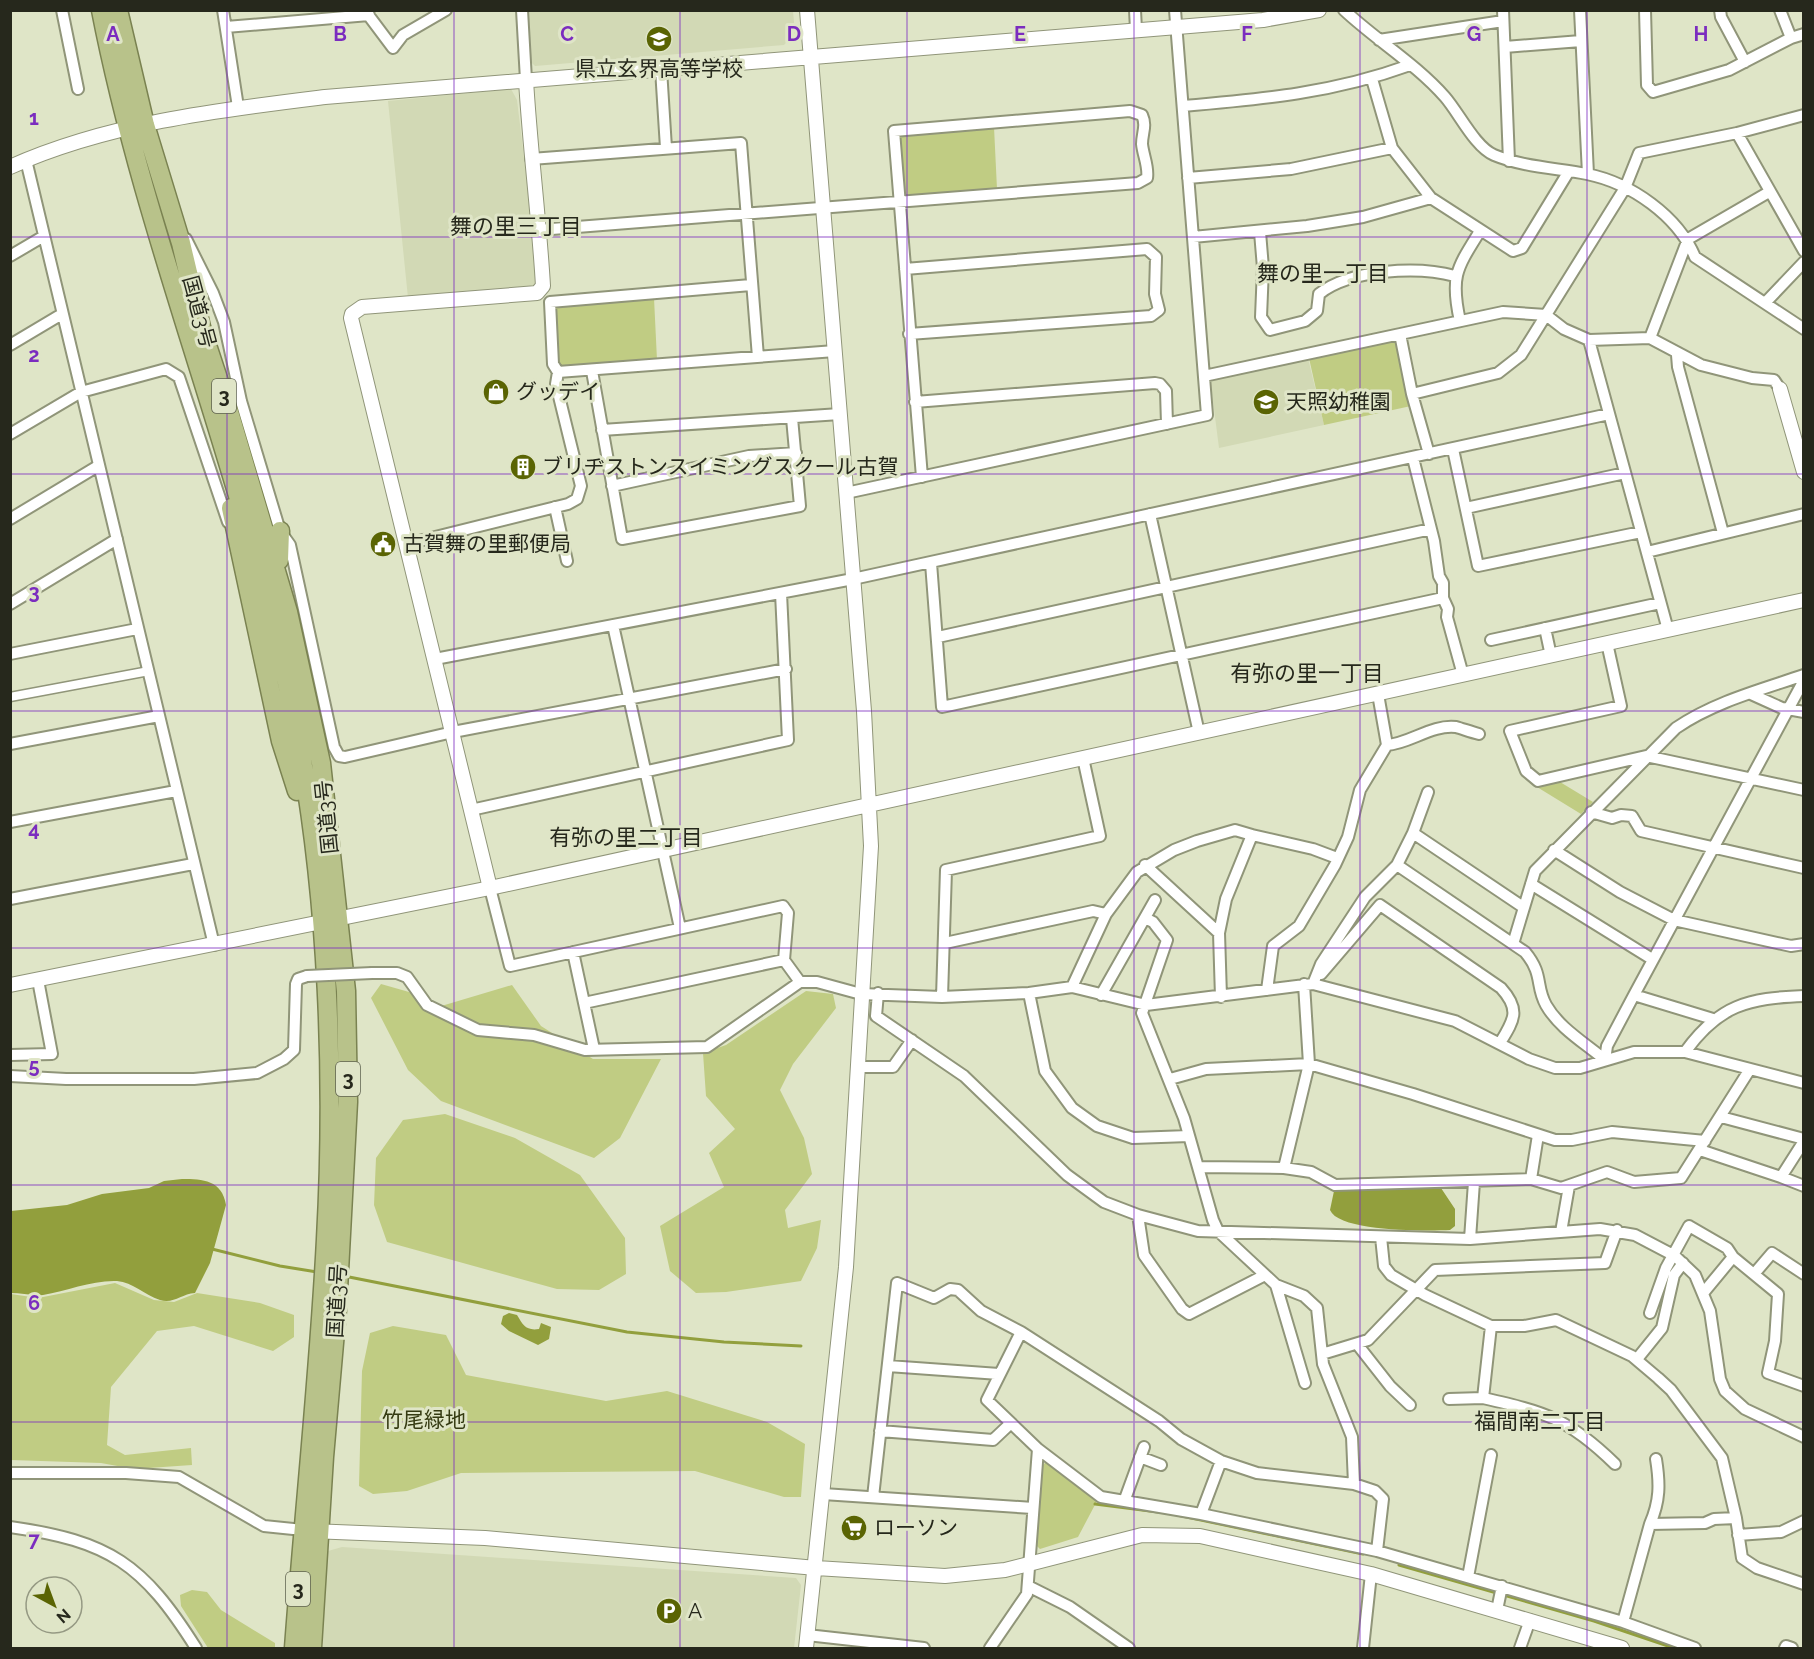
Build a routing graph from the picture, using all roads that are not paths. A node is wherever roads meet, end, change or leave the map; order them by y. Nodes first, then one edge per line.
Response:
1 (62, 10) edge
2 (101, 10) edge
3 (118, 10) edge
4 (223, 10) edge
5 (446, 10) edge
6 (522, 10) edge
7 (807, 10) edge
8 (1135, 10) edge
9 (1175, 10) edge
10 (1319, 10) edge
11 (1344, 10) edge
12 (1580, 10) edge
13 (1645, 10) edge
14 (1720, 10) edge
15 (1780, 10) edge
16 (367, 13) edge
17 (1503, 16) edge
18 (226, 27) junction
19 (1177, 27) junction
20 (1136, 30) junction
21 (1803, 34) edge
22 (1791, 38) junction
23 (1379, 40) junction
24 (1581, 41) junction
25 (1505, 47) junction
26 (811, 56) junction
27 (1745, 62) junction
28 (1410, 65) junction
29 (661, 69) junction
30 (1372, 79) junction
31 (526, 80) junction
32 (78, 89) dead end
33 (1183, 106) junction
34 (238, 107) junction
35 (1803, 115) edge
36 (145, 124) junction
37 (127, 129) junction
38 (1737, 133) junction
39 (666, 148) junction
40 (1392, 148) junction
41 (531, 159) junction
42 (26, 160) junction
43 (1509, 160) junction
44 (10, 167) edge
45 (1569, 171) junction
46 (1588, 174) junction
47 (1188, 178) junction
48 (1625, 188) junction
49 (1769, 192) junction
50 (1431, 198) junction
51 (899, 202) junction
52 (823, 207) junction
53 (746, 214) junction
54 (173, 215) junction
55 (539, 230) junction
56 (1480, 231) junction
57 (1260, 232) junction
58 (44, 236) junction
59 (1193, 237) junction
60 (1688, 239) junction
61 (1803, 251) edge
62 (10, 256) edge
63 (1803, 262) edge
64 (905, 269) junction
65 (1455, 276) junction
66 (752, 285) junction
67 (1765, 303) junction
68 (62, 314) junction
69 (1546, 315) junction
70 (1460, 321) junction
71 (1803, 329) edge
72 (1400, 333) junction
73 (909, 334) junction
74 (1650, 338) junction
75 (1589, 340) junction
76 (10, 345) edge
77 (835, 351) junction
78 (1677, 355) junction
79 (758, 357) junction
80 (592, 371) junction
81 (558, 372) junction
82 (1204, 376) junction
83 (1780, 389) joint
84 (81, 392) junction
85 (1412, 394) junction
86 (915, 402) junction
87 (840, 414) junction
88 (1609, 414) junction
89 (792, 418) junction
90 (1167, 424) junction
91 (602, 430) junction
92 (10, 434) edge
93 (1452, 449) junction
94 (795, 453) junction
95 (1429, 454) junction
96 (1413, 458) junction
97 (98, 466) junction
98 (1803, 471) edge
99 (1625, 473) junction
100 (232, 476) junction
101 (922, 477) junction
102 (612, 486) junction
103 (846, 493) junction
104 (555, 507) junction
105 (1466, 508) junction
106 (1150, 514) junction
107 (1803, 514) edge
108 (10, 519) edge
109 (1431, 528) junction
110 (280, 531) junction
111 (1641, 532) junction
112 (1723, 532) junction
113 (235, 536) junction
114 (117, 539) junction
115 (407, 544) junction
116 (1647, 552) junction
117 (567, 561) dead end
118 (931, 563) junction
119 (278, 577) junction
120 (853, 579) junction
121 (1166, 588) junction
122 (781, 593) junction
123 (1443, 597) junction
124 (1803, 600) edge
125 (1660, 603) junction
126 (10, 604) edge
127 (613, 625) junction
128 (1545, 628) junction
129 (137, 629) junction
130 (1668, 630) junction
131 (938, 637) junction
132 (1491, 640) dead end
133 (1607, 643) junction
134 (10, 654) edge
135 (1181, 656) junction
136 (1551, 656) junction
137 (435, 659) junction
138 (786, 669) junction
139 (149, 671) junction
140 (1463, 675) junction
141 (1803, 675) edge
142 (1803, 680) edge
143 (1378, 694) junction
144 (1751, 694) junction
145 (10, 697) edge
146 (629, 698) junction
147 (1788, 709) junction
148 (1803, 712) edge
149 (159, 716) junction
150 (453, 732) junction
151 (1198, 733) junction
152 (1479, 734) dead end
153 (10, 744) edge
154 (1387, 745) junction
155 (1646, 756) junction
156 (1083, 758) junction
157 (646, 771) junction
158 (1750, 778) junction
159 (1803, 790) edge
160 (176, 791) junction
161 (1428, 792) dead end
162 (871, 806) junction
163 (309, 810) junction
164 (471, 810) junction
165 (1591, 812) junction
166 (10, 822) edge
167 (1413, 833) junction
168 (1252, 835) junction
169 (1713, 848) junction
170 (663, 850) junction
171 (1554, 850) junction
172 (1337, 858) junction
173 (193, 864) junction
174 (1145, 865) junction
175 (1397, 865) junction
176 (1803, 868) edge
177 (1531, 884) junction
178 (490, 888) junction
179 (10, 899) edge
180 (1155, 900) dead end
181 (1523, 907) junction
182 (1106, 914) junction
183 (1145, 918) junction
184 (1674, 920) junction
185 (330, 922) junction
186 (680, 928) junction
187 (1220, 933) junction
188 (945, 943) junction
189 (1513, 944) junction
190 (1803, 944) edge
191 (214, 945) junction
192 (573, 952) junction
193 (1653, 959) junction
194 (784, 960) junction
195 (38, 980) junction
196 (800, 982) junction
197 (1309, 984) junction
198 (10, 985) edge
199 (1072, 987) junction
200 (1267, 990) junction
201 (878, 993) junction
202 (1029, 993) junction
203 (861, 994) junction
204 (1101, 995) junction
205 (1634, 995) junction
206 (1803, 996) edge
207 (942, 998) junction
208 (1221, 998) junction
209 (584, 1004) junction
210 (1146, 1005) junction
211 (1713, 1018) junction
212 (912, 1040) junction
213 (1500, 1043) junction
214 (594, 1049) junction
215 (1685, 1052) junction
216 (10, 1055) edge
217 (1605, 1060) junction
218 (1309, 1064) junction
219 (858, 1067) junction
220 (1750, 1069) junction
221 (10, 1076) edge
222 (1170, 1079) junction
223 (1803, 1083) edge
224 (1721, 1117) junction
225 (1189, 1136) junction
226 (1538, 1136) junction
227 (1803, 1140) edge
228 (1703, 1145) junction
229 (1197, 1167) junction
230 (1284, 1168) junction
231 (1781, 1177) junction
232 (1531, 1179) junction
233 (1474, 1182) junction
234 (1569, 1186) junction
235 (1803, 1186) edge
236 (1138, 1215) junction
237 (1617, 1230) junction
238 (1218, 1231) junction
239 (1561, 1232) junction
240 (1381, 1237) junction
241 (1470, 1239) junction
242 (1733, 1257) junction
243 (1679, 1260) junction
244 (1754, 1274) junction
245 (1803, 1274) edge
246 (1265, 1275) junction
247 (1276, 1285) junction
248 (1418, 1290) junction
249 (1704, 1292) junction
250 (1650, 1313) dead end
251 (1491, 1326) junction
252 (1021, 1332) junction
253 (1357, 1344) junction
254 (1322, 1354) junction
255 (1637, 1359) junction
256 (888, 1366) junction
257 (999, 1374) junction
258 (1305, 1383) dead end
259 (1803, 1386) edge
260 (1483, 1398) junction
261 (1449, 1399) dead end
262 (1410, 1405) dead end
263 (1011, 1423) junction
264 (880, 1431) junction
265 (1803, 1437) edge
266 (1038, 1449) junction
267 (1491, 1455) dead end
268 (1656, 1459) dead end
269 (1221, 1461) junction
270 (1615, 1464) dead end
271 (1161, 1465) dead end
272 (10, 1473) edge
273 (1354, 1484) junction
274 (823, 1494) junction
275 (873, 1497) junction
276 (1125, 1499) junction
277 (1033, 1508) junction
278 (1201, 1514) junction
279 (1736, 1518) junction
280 (1803, 1521) edge
281 (1650, 1524) junction
282 (10, 1527) edge
283 (312, 1531) junction
284 (1738, 1535) junction
285 (1377, 1551) junction
286 (1028, 1564) junction
287 (816, 1568) junction
288 (1371, 1574) junction
289 (1468, 1576) junction
290 (1803, 1584) edge
291 (1028, 1586) junction
292 (1502, 1587) junction
293 (1498, 1606) junction
294 (1530, 1620) junction
295 (1623, 1622) junction
296 (807, 1642) edge
297 (873, 1646) edge
298 (196, 1648) edge
299 (294, 1648) edge
300 (312, 1648) edge
301 (924, 1648) edge
302 (990, 1648) edge
303 (1129, 1648) edge
304 (1363, 1648) edge
305 (1520, 1648) edge
306 (1616, 1648) edge
307 (1695, 1648) edge
308 (1785, 1648) edge
309 (1792, 1648) edge

1 - 32 street
2 - 37 highway, 国道3号 / 3
3 - 36 highway, 国道3号 / 3
4 - 18 street
5 - 16 street
6 - 31 street
7 - 26 street
8 - 20 street
9 - 19 street
10 - 19 street
11 - 23 street
12 - 24 street
13 - 27 street
14 - 27 street
15 - 22 street
16 - 18 street
17 - 23 street
17 - 25 street
18 - 34 street
19 - 20 street
19 - 33 street
20 - 26 street
21 - 22 street
22 - 27 street
23 - 28 street
24 - 25 street
24 - 46 street
25 - 43 street
26 - 29 street
26 - 52 street
28 - 30 street
28 - 43 street
29 - 31 street
29 - 39 street
30 - 33 street
30 - 40 street
31 - 34 street
31 - 41 street
33 - 47 street
34 - 36 street
35 - 38 street
36 - 37 street
36 - 54 highway, 国道3号 / 3
37 - 42 street
37 - 100 highway, 国道3号 / 3
38 - 48 street
38 - 49 street
39 - 41 street
39 - 53 street
40 - 47 street
40 - 50 street
41 - 55 street
42 - 44 street
42 - 58 street
43 - 45 street
45 - 46 street
45 - 56 street
46 - 48 street
47 - 59 street
48 - 60 street
48 - 69 street
49 - 60 street
49 - 61 street
50 - 56 street
50 - 57 street
51 - 51 street
51 - 52 street
51 - 64 street
52 - 53 street
52 - 77 street
53 - 55 street
53 - 66 street
54 - 110 street
54 - 119 highway, 国道3号 / 3
55 - 115 street
56 - 65 street
57 - 59 street
57 - 65 street
58 - 62 street
58 - 68 street
59 - 82 street
60 - 67 street
60 - 74 street
63 - 67 street
64 - 73 street
64 - 73 street
65 - 70 street
66 - 79 street
66 - 81 street
67 - 71 street
68 - 76 street
68 - 84 street
69 - 70 street
69 - 75 street
69 - 85 street
70 - 72 street
72 - 82 street
72 - 85 street
73 - 86 street
74 - 75 street
74 - 78 street
75 - 88 street
77 - 79 street
77 - 87 street
78 - 83 street
78 - 112 street
79 - 80 street
80 - 81 street
80 - 91 street
81 - 104 street
82 - 90 street
83 - 98 street
84 - 92 street
84 - 97 street
84 - 113 street
85 - 95 street
86 - 90 street
86 - 101 street
87 - 89 street
87 - 103 street
88 - 93 street
88 - 99 street
89 - 91 street
89 - 94 street
90 - 101 street
91 - 102 street
93 - 95 street
93 - 105 street
94 - 102 street
94 - 102 street
95 - 96 street
96 - 106 street
96 - 109 street
97 - 108 street
97 - 114 street
99 - 105 street
99 - 111 street
100 - 113 highway
100 - 163 highway, 国道3号 / 3
101 - 103 street
103 - 120 street
104 - 115 street
104 - 117 street
105 - 111 street
106 - 118 street
106 - 121 street
107 - 112 street
109 - 121 street
109 - 123 street
110 - 119 highway
110 - 150 street
111 - 116 street
112 - 116 street
113 - 163 highway
114 - 126 street
114 - 129 street
115 - 137 street
116 - 125 street
118 - 120 street
118 - 131 street
119 - 185 highway, 国道3号 / 3
120 - 122 street
120 - 162 street
121 - 131 street
121 - 135 street
122 - 127 street
122 - 138 street
123 - 135 street
123 - 140 street
124 - 130 street
125 - 128 street
125 - 130 street
127 - 137 street
127 - 146 street
128 - 132 street
128 - 136 street
129 - 134 street
129 - 139 street
130 - 133 street
131 - 135 street
133 - 136 street
133 - 155 street
135 - 151 street
136 - 140 street
137 - 150 street
138 - 146 street
138 - 157 street
139 - 145 street
139 - 149 street
140 - 143 street
141 - 144 street
142 - 147 street
143 - 151 street
143 - 154 street
144 - 147 street
144 - 155 street
146 - 150 street
146 - 157 street
147 - 148 street
147 - 158 street
149 - 153 street
149 - 160 street
150 - 164 street
151 - 156 street
152 - 154 street
154 - 172 street
155 - 158 street
155 - 165 street
156 - 162 street
156 - 188 street
157 - 164 street
157 - 170 street
158 - 159 street
158 - 169 street
160 - 166 street
160 - 173 street
161 - 167 street
162 - 170 street
162 - 203 street
163 - 185 highway, 国道3号 / 3
164 - 178 street
165 - 169 street
165 - 171 street
167 - 175 street
167 - 181 street
168 - 172 street
168 - 174 street
168 - 187 street
169 - 176 street
169 - 184 street
170 - 178 street
170 - 186 street
171 - 177 street
171 - 184 street
172 - 200 street
173 - 179 street
173 - 191 street
174 - 182 street
174 - 187 street
175 - 189 street
175 - 197 street
177 - 181 street
177 - 193 street
178 - 185 street
178 - 192 street
180 - 183 street
181 - 189 street
182 - 188 street
182 - 199 street
183 - 204 street
183 - 210 street
184 - 190 street
184 - 193 street
185 - 191 street
185 - 283 highway, 国道3号 / 3
186 - 192 street
186 - 194 street
187 - 208 street
188 - 207 street
189 - 217 street
191 - 195 street
192 - 209 street
193 - 205 street
194 - 196 street
194 - 209 street
195 - 198 street
195 - 216 street
196 - 203 street
196 - 214 street
197 - 200 street
197 - 213 street
197 - 213 street
197 - 218 street
199 - 202 street
199 - 204 street
200 - 208 street
201 - 203 street
201 - 207 street
201 - 212 street
202 - 207 street
202 - 225 street
203 - 219 street
204 - 210 street
205 - 211 street
205 - 217 street
206 - 211 street
208 - 210 street
209 - 214 street
210 - 222 street
211 - 215 street
212 - 219 street
212 - 236 street
213 - 217 street
214 - 221 street, bridge
215 - 217 street
215 - 220 street
218 - 222 street
218 - 226 street
218 - 230 street
219 - 274 street
220 - 223 street
220 - 224 street
222 - 225 street
224 - 227 street
224 - 228 street
225 - 229 street
226 - 228 street
226 - 232 street
227 - 231 street
228 - 231 street
228 - 234 street
229 - 230 street
229 - 238 street
230 - 233 street
231 - 235 street
232 - 233 street
232 - 234 street
233 - 241 street
234 - 239 street
236 - 238 street
236 - 246 street
237 - 239 street
237 - 243 street
237 - 248 street
238 - 240 street
238 - 246 street
239 - 241 street
240 - 241 street
240 - 248 street
242 - 243 street
242 - 244 street
242 - 249 street
243 - 249 street
243 - 250 street
243 - 255 street
244 - 245 street
244 - 259 street
246 - 247 street
247 - 254 street
247 - 258 street
248 - 251 street
248 - 253 street
249 - 265 street
251 - 255 street
251 - 260 street
252 - 256 street
252 - 257 street
252 - 269 street
253 - 254 street
253 - 262 street
254 - 273 street
255 - 279 street
256 - 257 street
256 - 264 street
257 - 263 street
260 - 261 street
260 - 270 street
263 - 264 street
263 - 266 street
264 - 275 street
266 - 276 street
266 - 277 street
267 - 289 street
268 - 281 street
269 - 273 street
269 - 278 street
271 - 276 street
272 - 283 street
273 - 285 street
274 - 275 street
274 - 287 street
275 - 277 street
276 - 278 street
277 - 286 street
278 - 285 street
279 - 281 street
279 - 284 street
280 - 284 street
281 - 295 street
282 - 298 street
283 - 287 street
283 - 299 highway, 国道3号 / 3
283 - 300 highway, 国道3号 / 3
284 - 290 street
285 - 289 street
286 - 287 street
286 - 288 street
286 - 291 street
287 - 296 street
288 - 293 street
288 - 304 street
289 - 292 street
291 - 302 street
291 - 303 street
292 - 293 street
292 - 295 street
293 - 294 street
294 - 305 street
294 - 306 street
295 - 307 street
296 - 297 street
297 - 301 street
308 - 309 street

